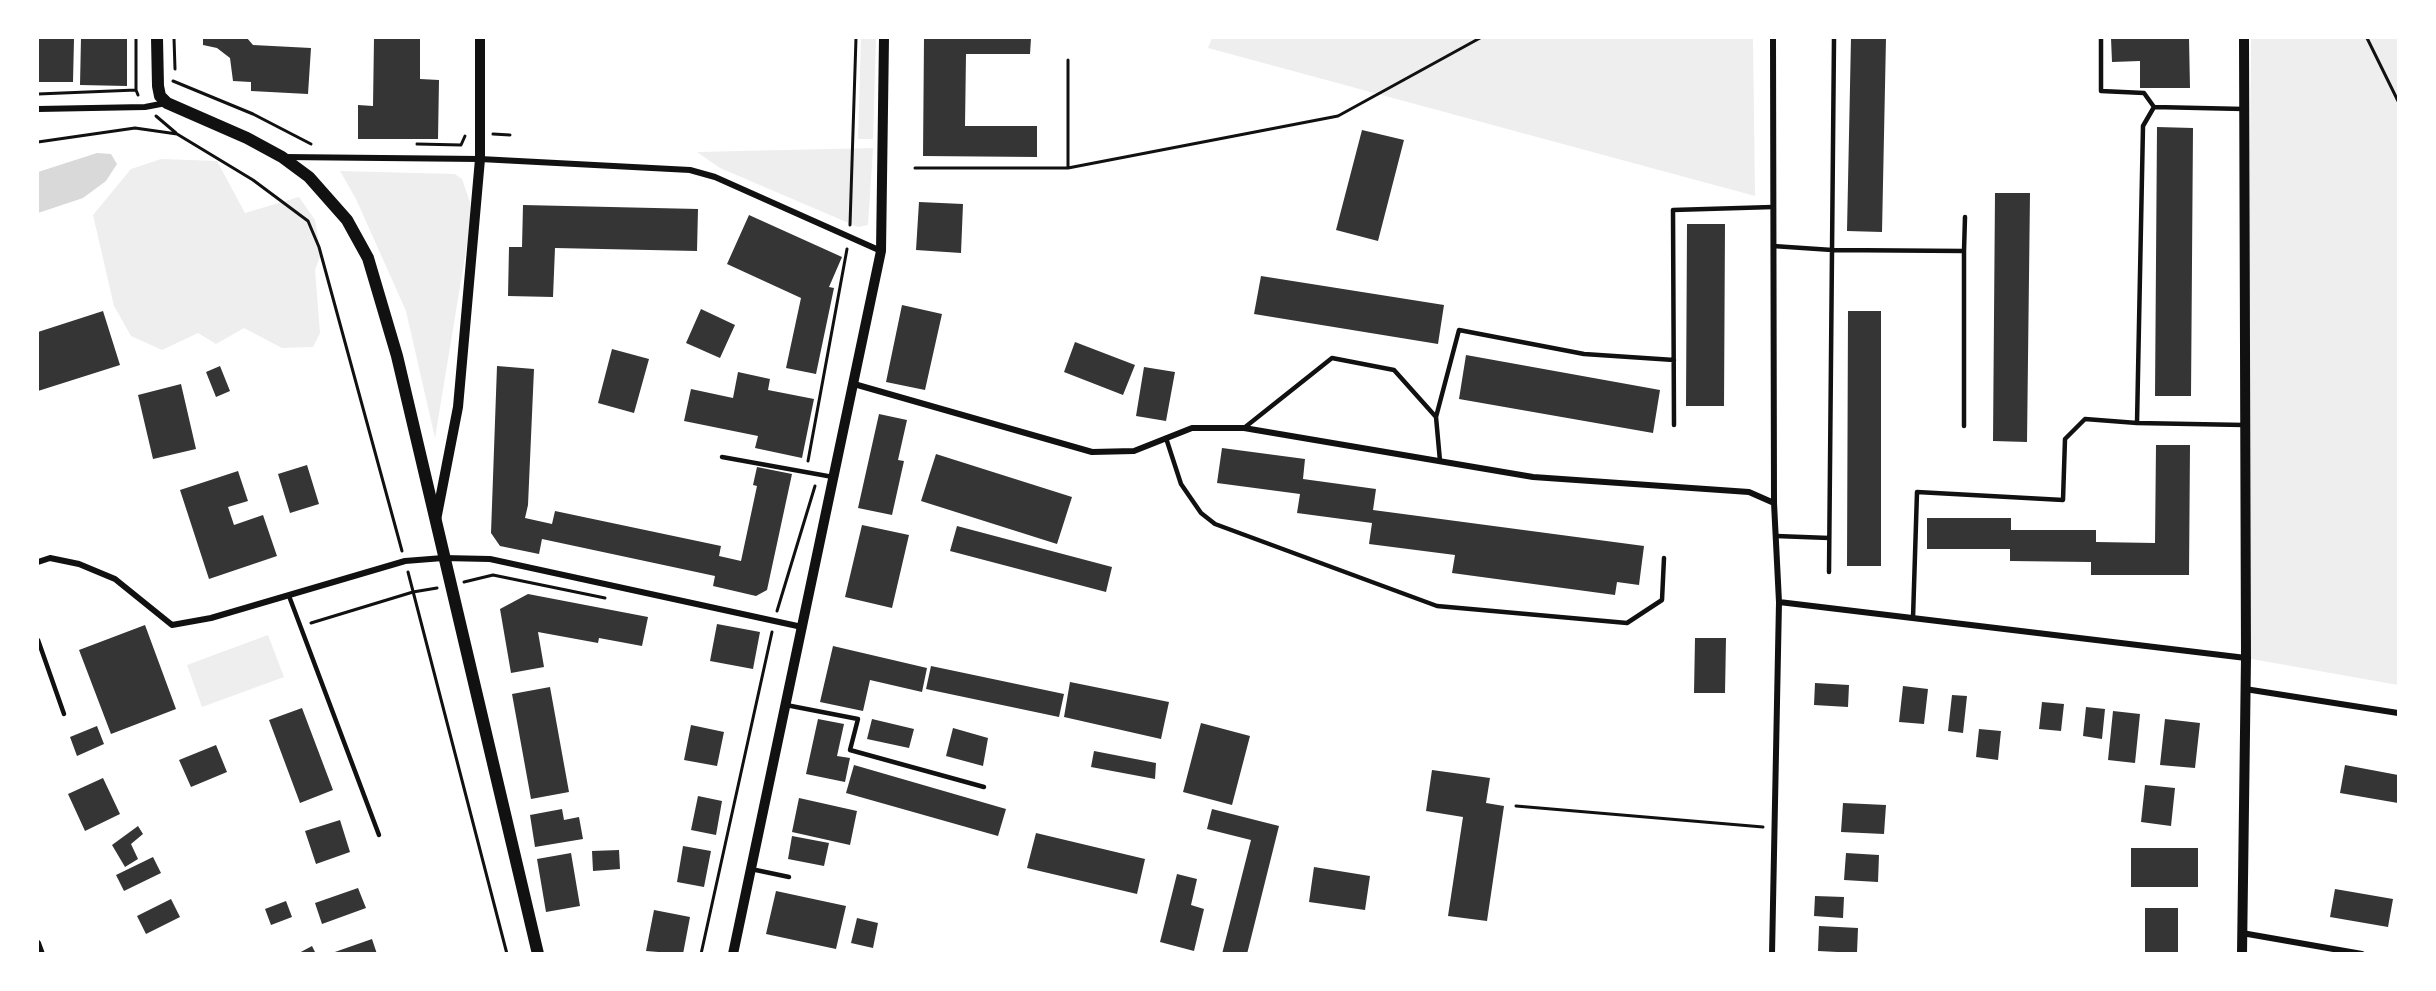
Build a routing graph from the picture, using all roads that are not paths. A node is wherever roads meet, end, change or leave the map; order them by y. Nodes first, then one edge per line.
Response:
1 (157, 38) edge
2 (480, 38) edge
3 (884, 38) edge
4 (1773, 38) edge
5 (1834, 38) edge
6 (2101, 38) edge
7 (2244, 38) edge
8 (167, 103) junction
9 (2154, 107) junction
10 (38, 109) edge
11 (2244, 109) junction
12 (282, 157) junction
13 (480, 159) junction
14 (1773, 207) junction
15 (1965, 217) dead end
16 (1773, 246) junction
17 (1832, 250) junction
18 (881, 251) junction
19 (1964, 251) junction
20 (1674, 360) junction
21 (854, 384) junction
22 (1436, 417) junction
23 (2137, 423) junction
24 (1674, 424) dead end
25 (2245, 425) junction
26 (1964, 426) dead end
27 (1244, 428) junction
28 (1166, 438) junction
29 (722, 456) dead end
30 (1440, 461) junction
31 (833, 477) junction
32 (1774, 503) junction
33 (435, 524) junction
34 (1776, 536) junction
35 (1829, 538) junction
36 (443, 558) junction
37 (1664, 558) dead end
38 (38, 562) edge
39 (1829, 572) dead end
40 (289, 596) junction
41 (1779, 602) junction
42 (1913, 618) junction
43 (803, 627) junction
44 (38, 640) edge
45 (2246, 658) junction
46 (2245, 689) junction
47 (786, 705) junction
48 (2398, 713) edge
49 (64, 714) dead end
50 (984, 787) dead end
51 (379, 835) dead end
52 (751, 869) junction
53 (789, 877) dead end
54 (2242, 933) junction
55 (38, 944) edge
56 (42, 954) edge
57 (538, 954) edge
58 (733, 954) edge
59 (1772, 954) edge
60 (2242, 954) edge
61 (2362, 954) edge

1 - 8 main road
2 - 13 street
3 - 18 street
4 - 14 street
5 - 17 lane
6 - 9 lane
7 - 11 street
8 - 10 street
8 - 12 main road
9 - 11 lane
9 - 23 lane
11 - 25 street
12 - 13 street
12 - 33 main road
13 - 18 street
13 - 33 street
14 - 16 street
14 - 20 lane
15 - 19 lane
16 - 17 lane
16 - 32 street
17 - 19 lane
17 - 35 lane
18 - 21 street
19 - 26 lane
20 - 22 lane
20 - 24 lane
21 - 28 street
21 - 31 street
22 - 27 lane
22 - 30 lane
23 - 25 lane
23 - 42 lane
25 - 45 street
27 - 28 street
27 - 30 street
28 - 37 lane
29 - 31 lane
30 - 32 street
31 - 43 street
32 - 34 street
33 - 36 main road
34 - 35 lane
34 - 41 street
35 - 39 lane
36 - 40 street
36 - 43 street
36 - 57 main road
38 - 40 street
40 - 51 lane
41 - 42 street
41 - 59 street
42 - 45 street
43 - 47 street
44 - 49 lane
45 - 46 street
46 - 48 street
46 - 54 street
47 - 50 lane
47 - 52 street
52 - 53 lane
52 - 58 street
54 - 60 street
54 - 61 street
55 - 56 street

